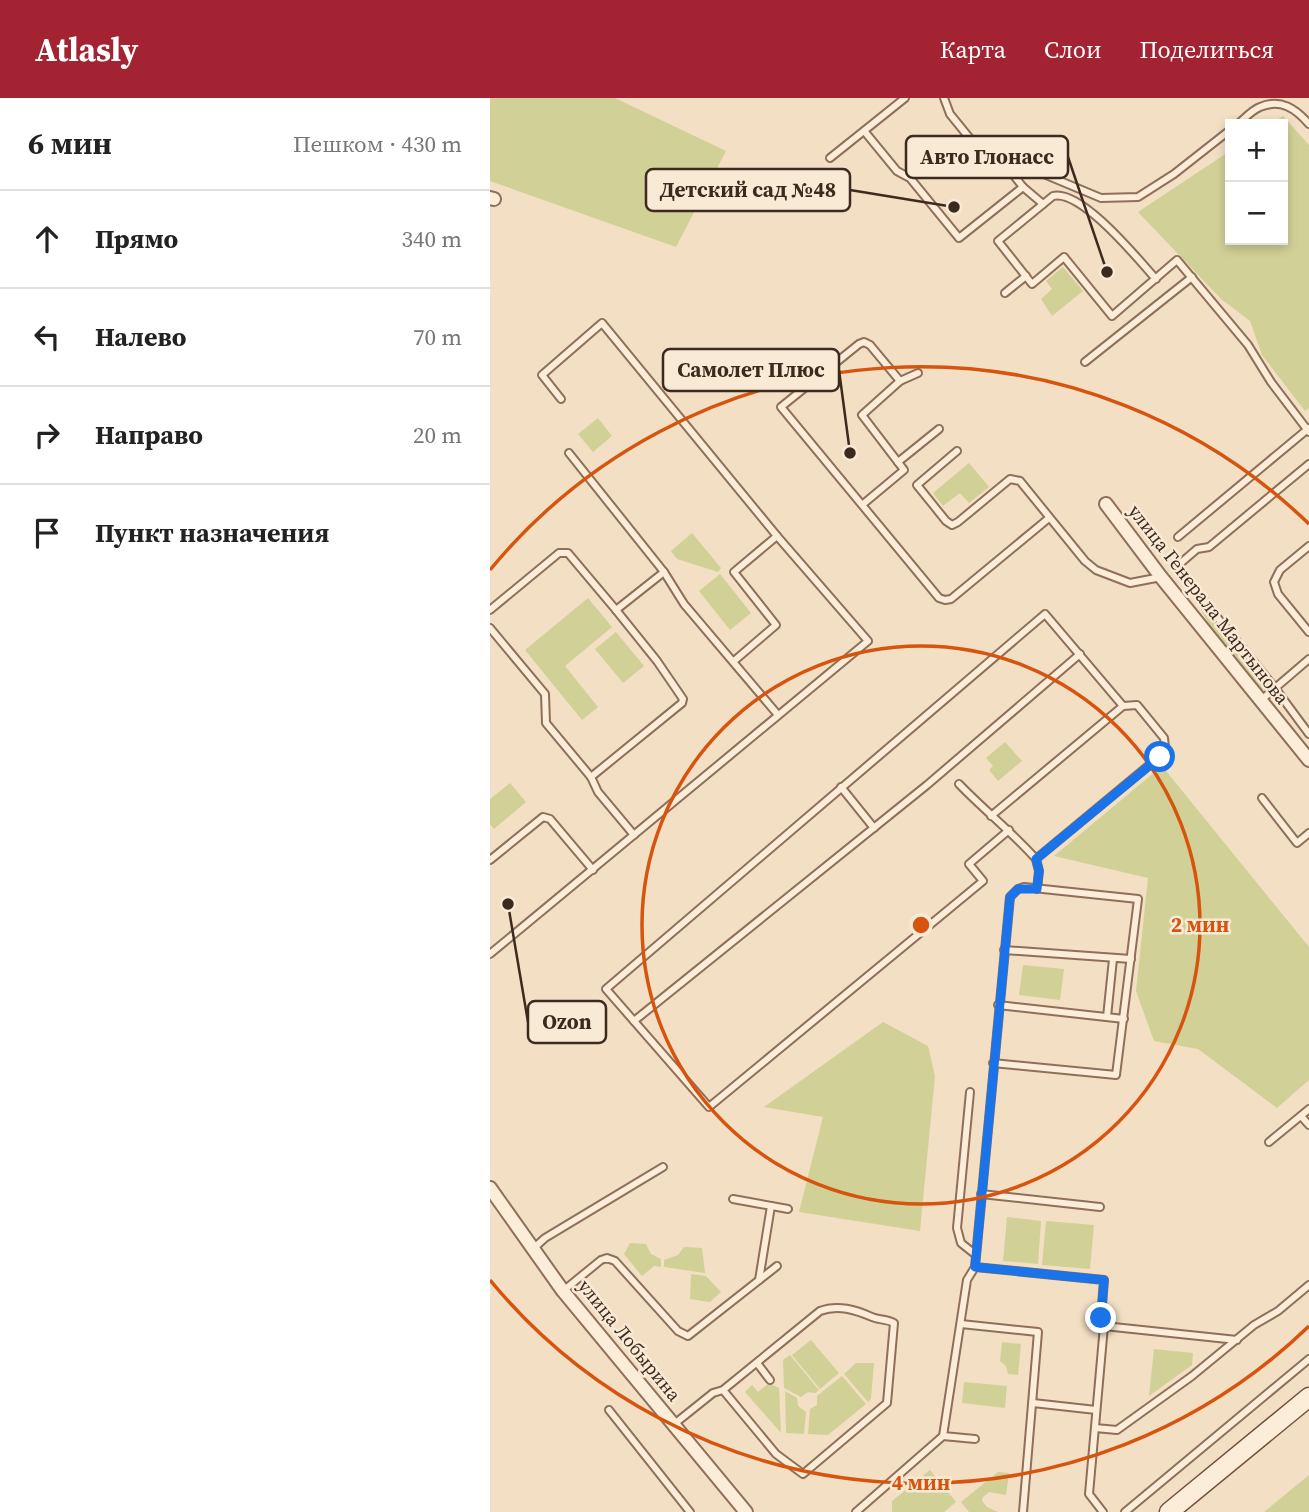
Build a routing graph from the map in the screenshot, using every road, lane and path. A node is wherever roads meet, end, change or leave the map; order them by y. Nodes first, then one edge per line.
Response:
1 (905, 98) edge
2 (944, 98) edge
3 (1244, 119) edge
4 (1309, 124) edge
5 (865, 132) junction
6 (1225, 134) edge
7 (830, 158) dead end
8 (1046, 176) dead end
9 (1023, 187) junction
10 (1043, 204) junction
11 (1026, 276) junction
12 (1192, 277) junction
13 (1156, 279) junction
14 (1005, 293) dead end
15 (1086, 362) dead end
16 (918, 373) dead end
17 (900, 381) junction
18 (561, 399) dead end
19 (939, 429) dead end
20 (1308, 430) edge
21 (957, 451) dead end
22 (569, 453) dead end
23 (898, 462) junction
24 (1309, 464) edge
25 (1106, 504) dead end
26 (862, 505) junction
27 (1049, 518) junction
28 (777, 536) junction
29 (1178, 537) dead end
30 (1309, 546) edge
31 (664, 572) junction
32 (1161, 577) junction
33 (490, 610) edge
34 (617, 610) junction
35 (490, 628) edge
36 (1309, 632) edge
37 (1080, 654) junction
38 (1309, 659) edge
39 (734, 661) junction
40 (1275, 688) junction
41 (1261, 701) junction
42 (1123, 706) junction
43 (778, 715) junction
44 (1309, 734) edge
45 (1309, 760) edge
46 (592, 777) junction
47 (959, 783) dead end
48 (841, 787) junction
49 (1262, 798) dead end
50 (991, 816) junction
51 (874, 828) junction
52 (1009, 830) junction
53 (1309, 833) edge
54 (634, 835) junction
55 (1036, 859) junction
56 (490, 860) edge
57 (593, 870) junction
58 (1037, 889) junction
59 (1004, 950) junction
60 (490, 954) edge
61 (1113, 959) junction
62 (1131, 960) junction
63 (998, 1005) junction
64 (1107, 1017) junction
65 (1124, 1019) junction
66 (634, 1021) junction
67 (993, 1063) junction
68 (970, 1092) dead end
69 (1309, 1109) edge
70 (1301, 1116) junction
71 (1309, 1125) edge
72 (1269, 1142) dead end
73 (663, 1167) dead end
74 (490, 1188) edge
75 (981, 1194) junction
76 (733, 1199) dead end
77 (771, 1206) junction
78 (1100, 1207) dead end
79 (788, 1209) dead end
80 (534, 1248) junction
81 (976, 1255) junction
82 (776, 1266) dead end
83 (975, 1267) junction
84 (759, 1280) junction
85 (1309, 1286) edge
86 (563, 1291) junction
87 (961, 1324) junction
88 (1104, 1326) junction
89 (1237, 1340) junction
90 (1309, 1359) edge
91 (757, 1363) junction
92 (770, 1380) dead end
93 (723, 1390) junction
94 (1309, 1397) edge
95 (1033, 1403) junction
96 (610, 1410) dead end
97 (1096, 1410) junction
98 (673, 1424) junction
99 (1095, 1428) junction
100 (943, 1436) junction
101 (975, 1439) dead end
102 (690, 1512) edge
103 (746, 1512) edge
104 (856, 1512) edge
105 (1023, 1512) edge
106 (1103, 1512) edge
107 (1125, 1512) edge
108 (1169, 1512) edge

1 - 5 lane
2 - 9 lane
3 - 4 lane
5 - 7 lane
5 - 9 lane
6 - 8 lane
9 - 10 lane
10 - 11 lane
10 - 13 lane
11 - 13 lane
11 - 14 lane
12 - 13 lane
12 - 15 lane
12 - 20 lane
16 - 17 lane
17 - 23 lane
17 - 26 lane
18 - 28 lane
19 - 23 lane
20 - 29 lane
21 - 27 lane
22 - 31 lane
23 - 26 lane
24 - 40 lane
25 - 32 street, улица Генерала Мартынова
26 - 27 lane
27 - 32 lane
28 - 39 lane
28 - 43 lane
30 - 36 lane
31 - 34 lane
31 - 39 lane
32 - 41 street, улица Генерала Мартынова
33 - 34 lane
34 - 46 lane
35 - 46 lane
37 - 42 lane
37 - 48 lane
37 - 51 lane
38 - 40 lane
39 - 43 lane
40 - 41 lane
40 - 44 lane
41 - 45 street, улица Генерала Мартынова
42 - 50 lane
42 - 55 lane
43 - 54 lane
46 - 54 lane
47 - 50 lane
48 - 51 lane
48 - 66 lane
49 - 53 lane
50 - 52 lane
51 - 66 lane
52 - 55 lane
52 - 66 lane
54 - 57 lane
55 - 58 lane
56 - 57 lane
57 - 60 lane
58 - 59 lane
58 - 62 lane
59 - 61 lane
59 - 63 lane
61 - 62 lane
61 - 64 lane
62 - 65 lane
63 - 64 lane
63 - 67 lane
64 - 65 lane
65 - 67 lane
67 - 75 lane
68 - 81 lane
69 - 70 lane
70 - 71 lane
70 - 72 lane
73 - 80 lane
74 - 80 street, улица Лобырина
75 - 78 lane
75 - 81 lane
76 - 77 lane
77 - 79 lane
77 - 84 lane
80 - 86 street, улица Лобырина
81 - 83 lane
82 - 84 lane
83 - 87 lane
83 - 88 lane
84 - 86 lane
85 - 89 lane
86 - 98 street, улица Лобырина
87 - 95 lane
87 - 100 lane
88 - 89 lane
88 - 97 lane
89 - 99 lane
90 - 107 lane
91 - 92 lane
91 - 93 lane
91 - 93 lane
93 - 98 lane
94 - 108 main road
95 - 97 lane
95 - 105 lane
96 - 102 lane
97 - 99 lane
98 - 103 street, улица Лобырина
99 - 106 lane
100 - 101 lane
100 - 104 lane

